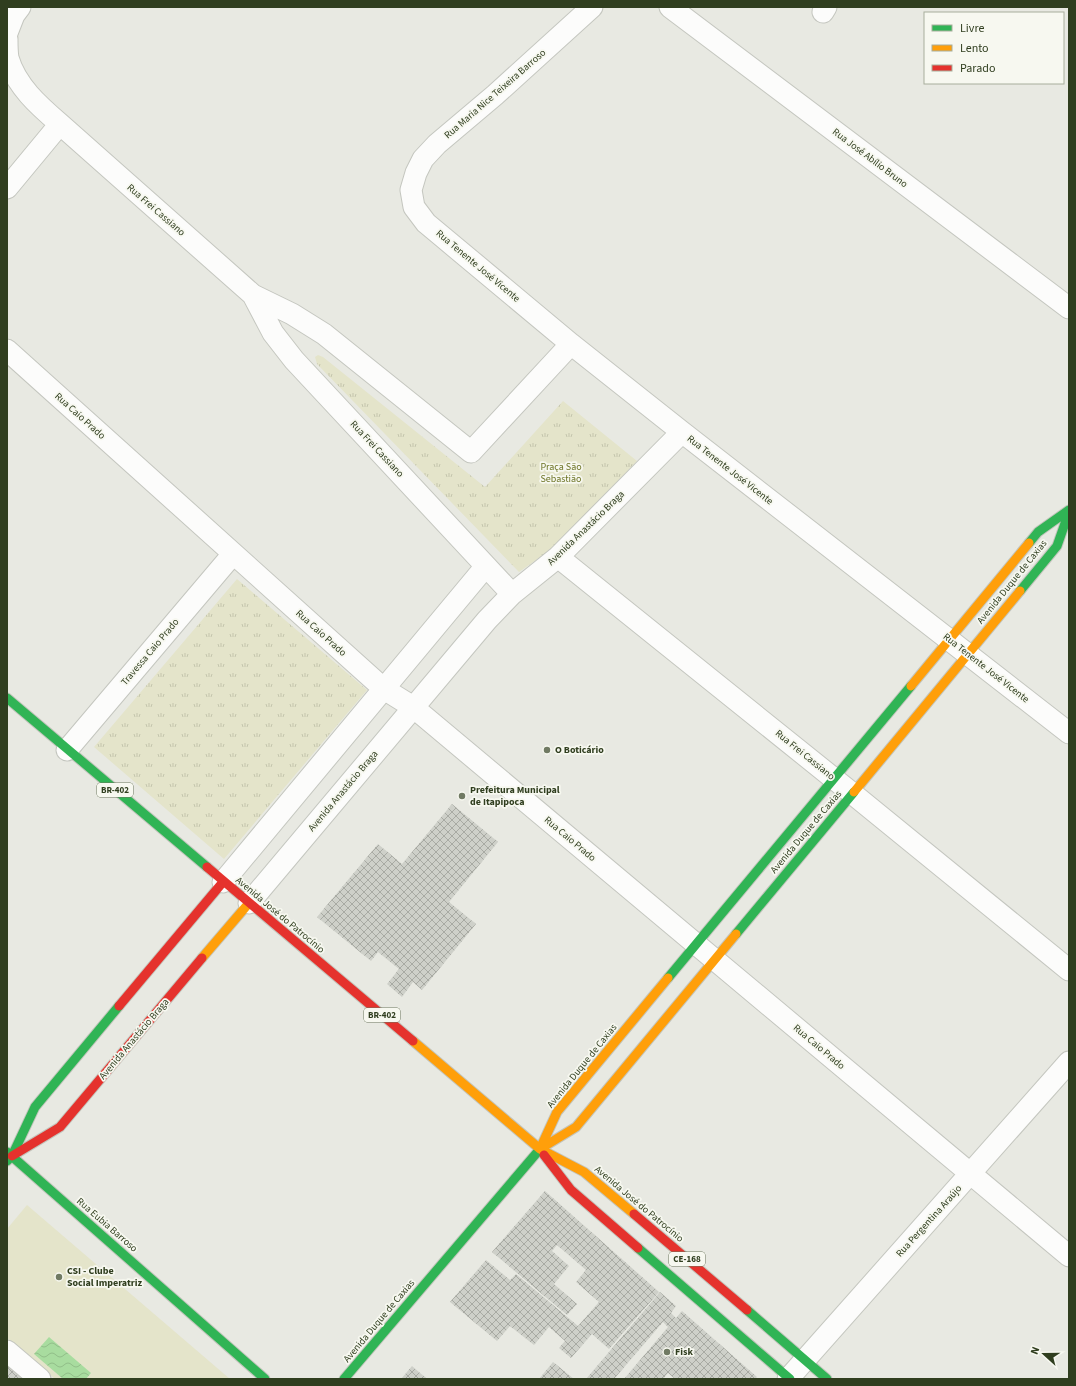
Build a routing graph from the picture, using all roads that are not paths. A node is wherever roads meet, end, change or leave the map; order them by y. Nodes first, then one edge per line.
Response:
1 (20, 7) edge
2 (592, 7) edge
3 (670, 7) edge
4 (7, 33) edge
5 (7, 39) edge
6 (60, 124) junction
7 (7, 188) edge
8 (411, 190) joint
9 (253, 295) junction
10 (1069, 308) edge
11 (571, 344) junction
12 (7, 350) edge
13 (682, 432) junction
14 (1069, 511) edge
15 (233, 554) junction
16 (558, 557) junction
17 (486, 566) junction
18 (512, 594) junction
19 (949, 639) junction
20 (968, 654) junction
21 (384, 689) junction
22 (7, 698) edge
23 (413, 707) junction
24 (1069, 733) edge
25 (67, 750) junction
26 (833, 778) junction
27 (853, 794) junction
28 (223, 882) junction
29 (249, 903) junction
30 (696, 944) junction
31 (715, 960) junction
32 (1069, 970) edge
33 (1069, 1062) edge
34 (540, 1149) junction
35 (9, 1156) edge
36 (971, 1173) junction
37 (1069, 1256) edge
38 (7, 1351) edge
39 (805, 1360) junction
40 (40, 1379) edge
41 (265, 1379) edge
42 (344, 1379) edge
43 (789, 1379) edge
44 (827, 1379) edge

1 - 4 street
2 - 8 street, Rua Maria Nice Teixeira Barroso
3 - 10 street, Rua José Abílio Bruno
5 - 6 street, Rua Frei Cassiano
6 - 7 street
6 - 9 street, Rua Frei Cassiano
8 - 11 street, Rua Tenente José Vicente
9 - 11 street, Rua Frei Cassiano
9 - 17 street, Rua Frei Cassiano
11 - 13 street, Rua Tenente José Vicente
12 - 15 street, Rua Caio Prado
13 - 16 street, Avenida Anastácio Braga
13 - 19 street, Rua Tenente José Vicente
14 - 19 main road, Avenida Duque de Caxias
14 - 20 main road, Avenida Duque de Caxias
15 - 21 street, Rua Caio Prado
15 - 25 street, Travessa Caio Prado
16 - 18 street, Avenida Anastácio Braga
16 - 26 street, Rua Frei Cassiano
17 - 18 street, Rua Frei Cassiano
17 - 21 street
18 - 23 street, Avenida Anastácio Braga
19 - 20 street, Rua Tenente José Vicente
19 - 26 main road, Avenida Duque de Caxias
20 - 24 street, Rua Tenente José Vicente
20 - 27 main road, Avenida Duque de Caxias
21 - 23 street, Rua Caio Prado
21 - 28 street
22 - 25 main road, Avenida José do Patrocínio / BR-402
23 - 29 street, Avenida Anastácio Braga
23 - 30 street, Rua Caio Prado
25 - 28 main road, Avenida José do Patrocínio / BR-402
26 - 27 street, Rua Frei Cassiano
26 - 30 main road, Avenida Duque de Caxias
27 - 31 main road, Avenida Duque de Caxias
27 - 32 street, Rua Frei Cassiano
28 - 29 main road, Avenida José do Patrocínio / BR-402
28 - 35 main road
29 - 34 main road, Avenida José do Patrocínio / BR-402
29 - 35 main road, Avenida Anastácio Braga
30 - 31 street, Rua Caio Prado
30 - 34 main road, Avenida Duque de Caxias
31 - 34 main road, Avenida Duque de Caxias
31 - 36 street, Rua Caio Prado
33 - 36 street, Rua Pergentina Araújo
34 - 39 main road, Avenida José do Patrocínio / CE-168
34 - 42 main road, Avenida Duque de Caxias
34 - 43 main road, Avenida José do Patrocínio / CE-168
35 - 41 main road, Rua Eubia Barroso
36 - 37 street, Rua Caio Prado
36 - 39 street, Rua Pergentina Araújo
38 - 40 street
39 - 43 street, Rua Pergentina Araújo
39 - 44 main road, Avenida José do Patrocínio / CE-168

